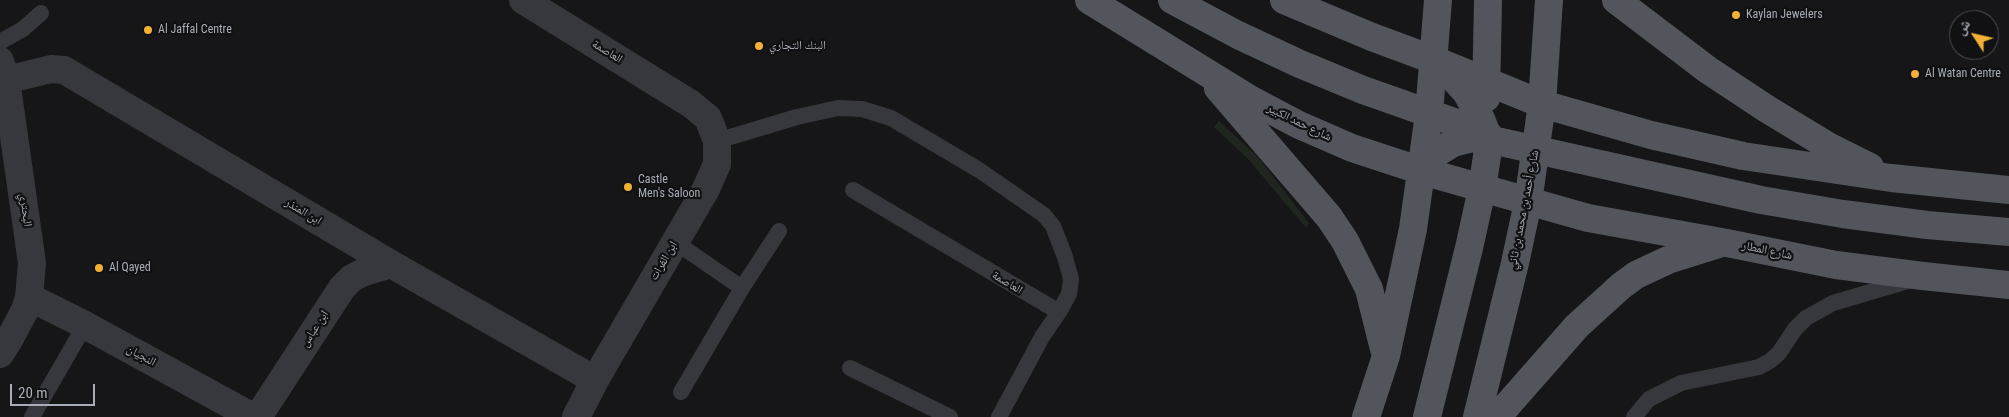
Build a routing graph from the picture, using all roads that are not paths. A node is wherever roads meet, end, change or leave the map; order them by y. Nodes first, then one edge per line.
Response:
1 (524, 0) edge
2 (1089, 0) edge
3 (1172, 0) edge
4 (1284, 0) edge
5 (1438, 0) edge
6 (1488, 0) edge
7 (1549, 0) edge
8 (1625, 5) edge
9 (41, 13) dead end
10 (0, 42) edge
11 (1434, 60) junction
12 (1199, 66) junction
13 (3, 71) edge
14 (1485, 81) junction
15 (691, 104) joint
16 (1542, 104) junction
17 (1430, 114) junction
18 (1489, 137) junction
19 (717, 140) junction
20 (1536, 148) junction
21 (1422, 171) junction
22 (1891, 178) junction
23 (853, 190) dead end
24 (1482, 190) junction
25 (2009, 190) edge
26 (1528, 202) junction
27 (779, 231) dead end
28 (2009, 232) edge
29 (675, 242) junction
30 (1727, 242) junction
31 (391, 264) junction
32 (1923, 276) junction
33 (2009, 285) edge
34 (742, 288) junction
35 (28, 297) junction
36 (1059, 312) junction
37 (84, 325) junction
38 (0, 354) edge
39 (1386, 356) junction
40 (850, 368) dead end
41 (595, 380) junction
42 (681, 392) dead end
43 (1370, 407) edge
44 (32, 417) edge
45 (253, 417) edge
46 (258, 417) edge
47 (576, 417) edge
48 (950, 417) edge
49 (999, 417) edge
50 (1352, 417) edge
51 (1426, 417) edge
52 (1477, 417) edge
53 (1496, 417) edge
54 (1634, 417) edge

1 - 15 street, العاصمة
2 - 12 main road, شارع حمد الكبير
3 - 17 main road
4 - 11 main road
5 - 11 main road
6 - 14 main road
7 - 16 main road, شارع أحمد بن محمد بن ثاني
8 - 22 main road
9 - 10 lane
11 - 14 main road
11 - 17 main road
11 - 18 main road
12 - 21 main road, شارع حمد الكبير
12 - 39 main road
13 - 31 street, ابن المنذر
13 - 35 street, البحتري
14 - 16 main road
14 - 18 main road
15 - 19 street, ابن الفرات
16 - 18 main road
16 - 20 main road, شارع أحمد بن محمد بن ثاني
16 - 22 main road
17 - 18 main road
17 - 21 main road
18 - 20 main road
18 - 21 main road
18 - 24 main road
18 - 26 main road
19 - 29 street, ابن الفرات
19 - 36 lane
20 - 26 main road, شارع أحمد بن محمد بن ثاني
20 - 28 main road
21 - 24 main road, شارع حمد الكبير
21 - 39 main road
22 - 25 main road
23 - 36 lane, العاصمة
24 - 26 main road, شارع حمد الكبير
24 - 51 main road
26 - 30 main road, شارع المطار
26 - 52 main road, شارع أحمد بن محمد بن ثاني
27 - 34 lane
29 - 34 lane
29 - 41 street, ابن الفرات
30 - 32 main road, شارع المطار
30 - 53 main road
31 - 41 street, ابن المنذر
31 - 46 street, ابن عباس
32 - 33 main road, شارع المطار
32 - 54 lane
34 - 42 lane
35 - 37 street, النجيان
35 - 38 street, البحتري
36 - 49 lane
37 - 44 lane
37 - 45 street, النجيان
39 - 43 main road
40 - 48 lane
41 - 47 street, ابن الفرات
43 - 50 street

